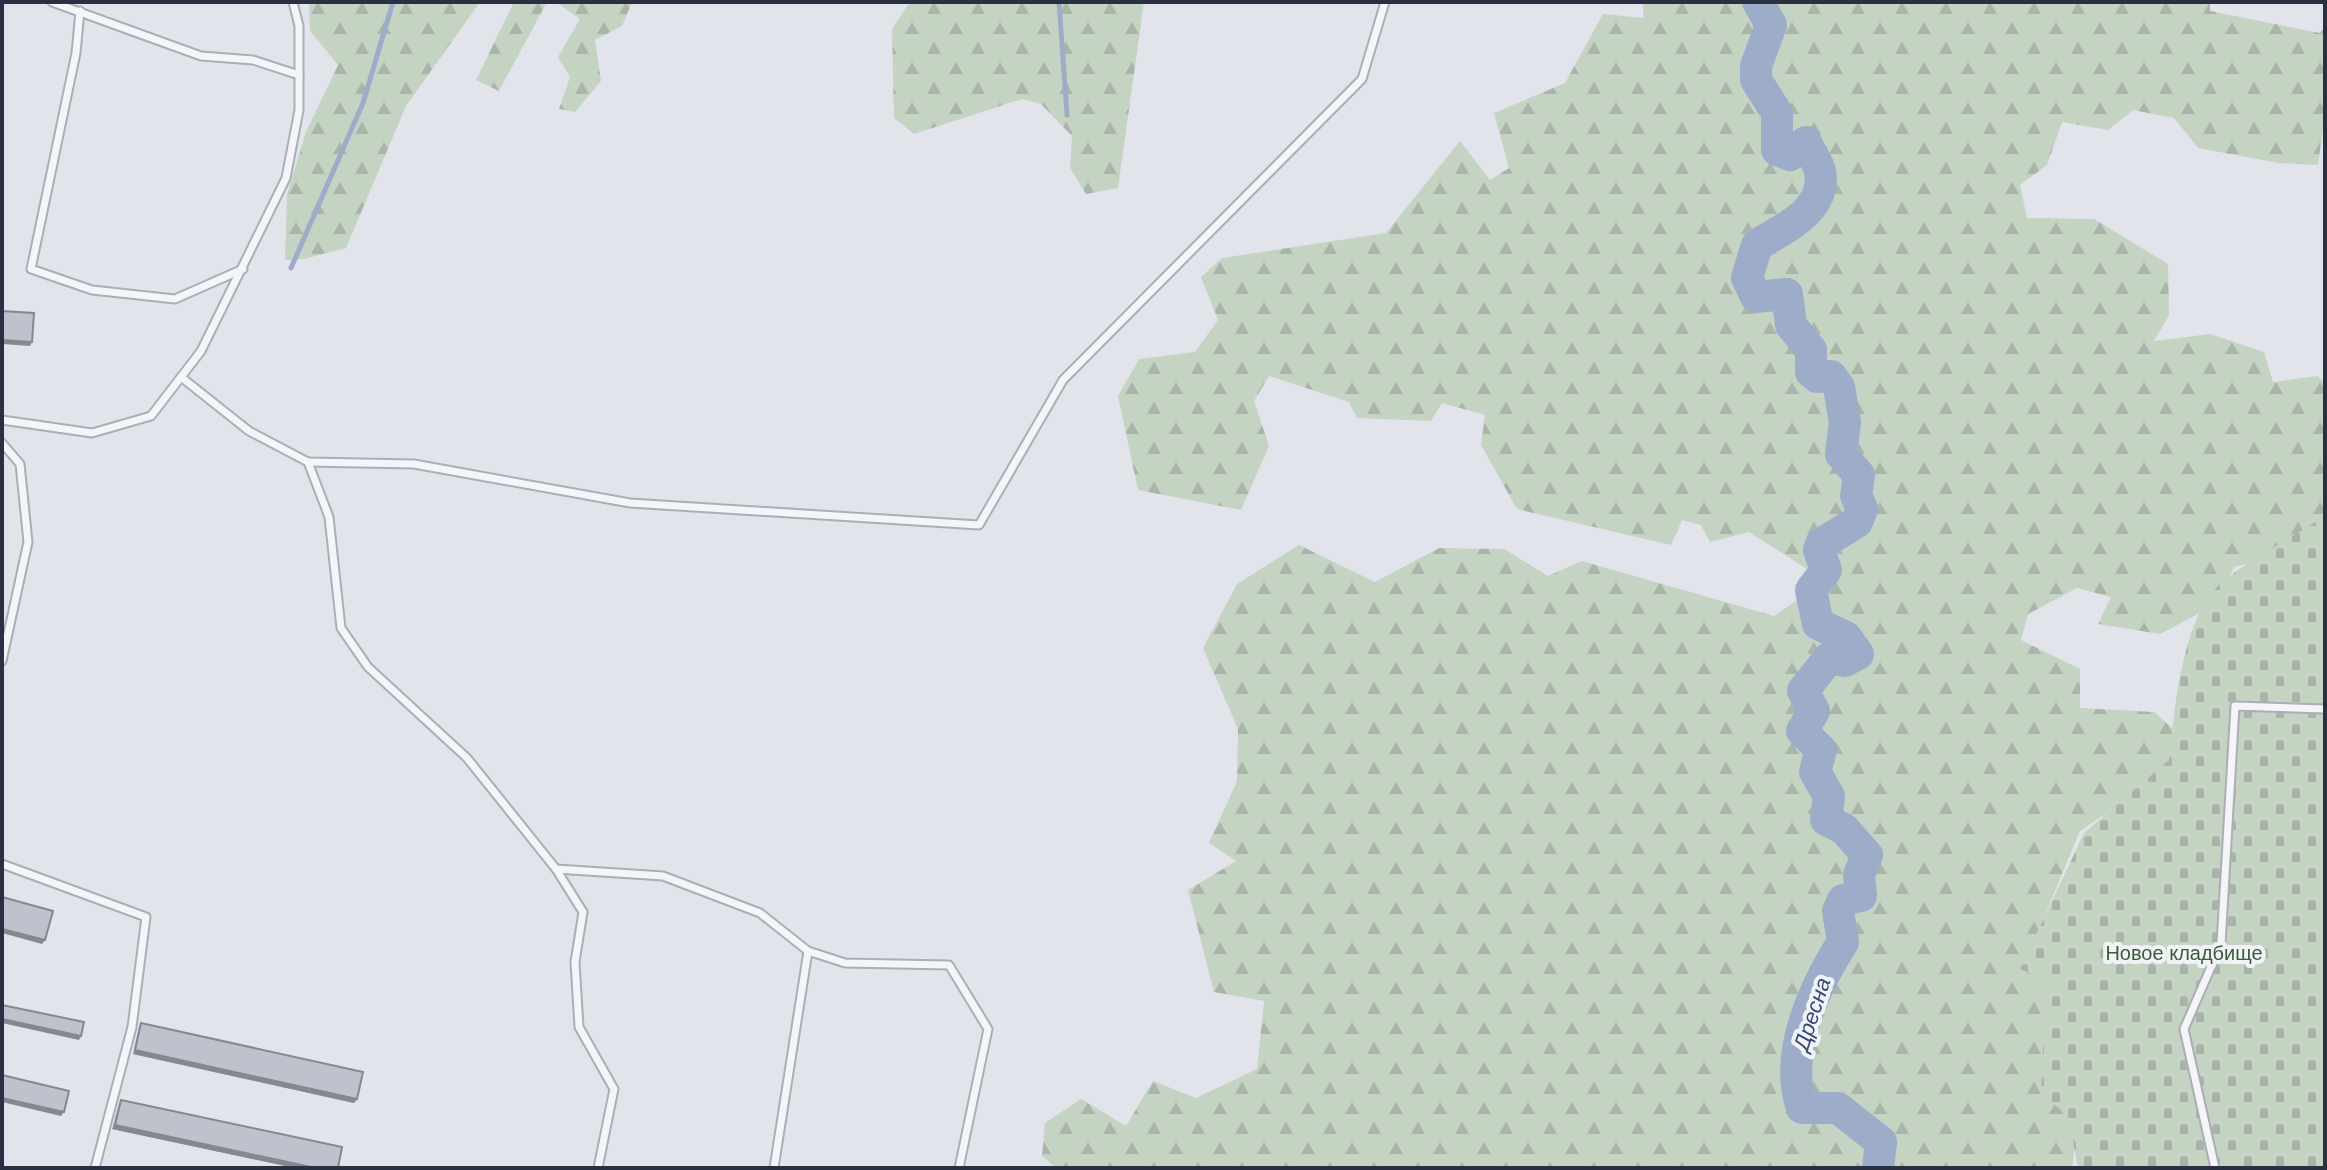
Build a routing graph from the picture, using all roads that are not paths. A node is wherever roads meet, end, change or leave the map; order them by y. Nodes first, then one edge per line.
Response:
1 (52, 2) edge
2 (293, 2) edge
3 (1385, 2) edge
4 (80, 11) junction
5 (299, 75) junction
6 (243, 269) junction
7 (181, 377) junction
8 (2, 420) edge
9 (2, 443) edge
10 (308, 462) junction
11 (2, 661) edge
12 (2325, 709) edge
13 (2, 864) edge
14 (556, 869) junction
15 (808, 951) junction
16 (95, 1168) edge
17 (598, 1168) edge
18 (774, 1168) edge
19 (959, 1168) edge
20 (2215, 1168) edge

1 - 4 lane
2 - 5 lane
3 - 10 lane
4 - 5 lane
4 - 6 lane
5 - 6 lane
6 - 7 lane
7 - 8 lane
7 - 10 lane
9 - 11 lane
10 - 14 lane
12 - 20 lane
13 - 16 lane
14 - 15 lane
14 - 17 lane
15 - 18 lane
15 - 19 lane

